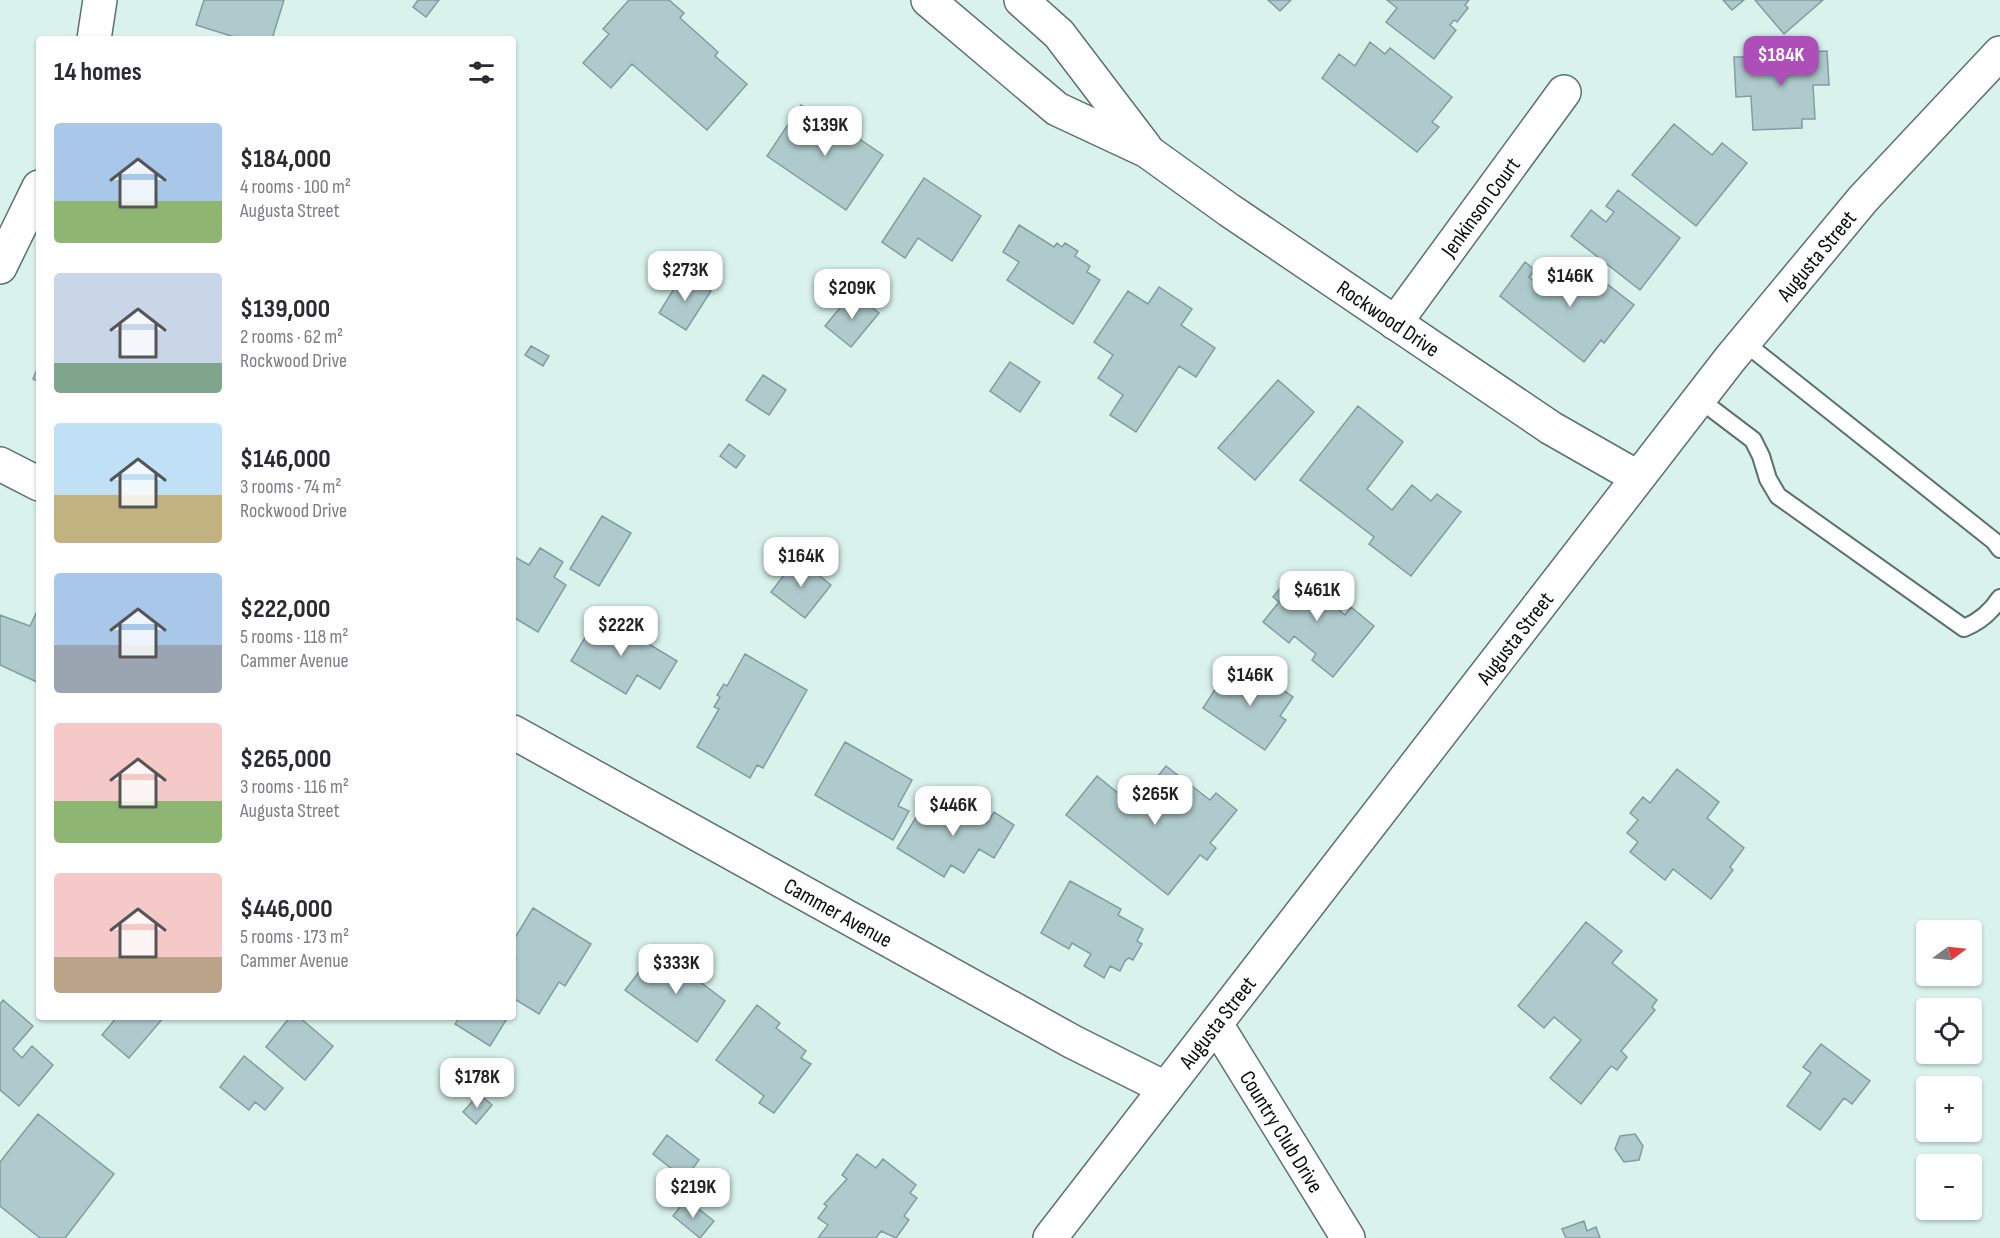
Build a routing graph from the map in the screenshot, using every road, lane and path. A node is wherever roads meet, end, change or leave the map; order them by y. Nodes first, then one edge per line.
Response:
1 (100, 0) edge
2 (928, 0) edge
3 (1021, 0) edge
4 (94, 36) edge
5 (2000, 53) edge
6 (1564, 92) dead end
7 (1148, 151) junction
8 (36, 193) edge
9 (0, 267) edge
10 (1395, 323) junction
11 (1744, 343) junction
12 (1699, 399) junction
13 (0, 464) edge
14 (1637, 477) junction
15 (36, 482) edge
16 (2000, 549) edge
17 (2000, 598) edge
18 (516, 734) edge
19 (1216, 1024) junction
20 (1165, 1088) junction
21 (1050, 1238) edge
22 (1348, 1238) edge

1 - 4 street
2 - 7 street, Rockwood Drive
3 - 7 street, Rockwood Drive
5 - 11 street, Augusta Street
6 - 10 street, Jenkinson Court
7 - 10 street, Rockwood Drive
8 - 9 street
10 - 14 street, Rockwood Drive
11 - 12 street, Augusta Street
11 - 16 lane
12 - 14 street, Augusta Street
12 - 17 lane
13 - 15 street
14 - 19 street, Augusta Street
18 - 20 street, Cammer Avenue
19 - 20 street, Augusta Street
19 - 22 street, Country Club Drive
20 - 21 street, Augusta Street

